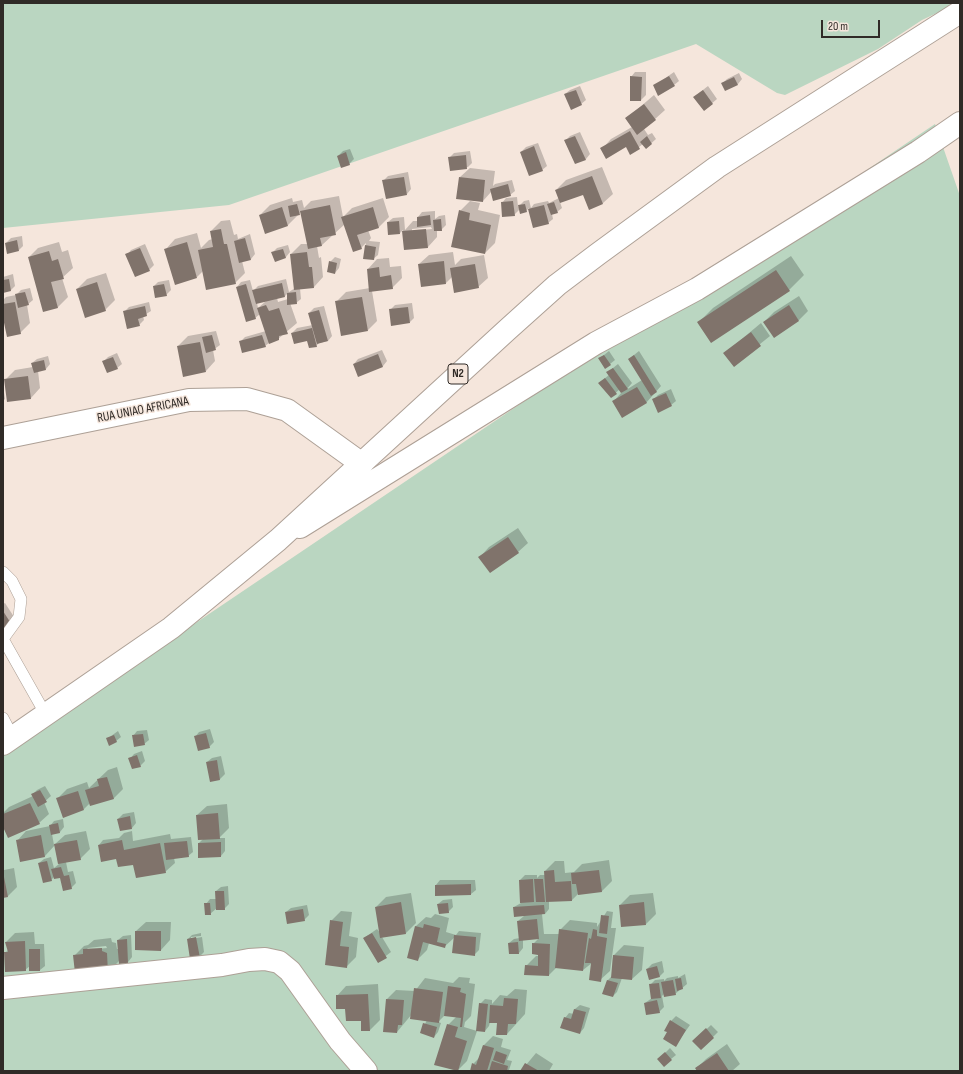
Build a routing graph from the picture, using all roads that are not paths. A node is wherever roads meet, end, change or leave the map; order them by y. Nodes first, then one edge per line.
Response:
1 (960, 12) edge
2 (960, 123) edge
3 (3, 438) edge
4 (362, 464) junction
5 (278, 540) junction
6 (3, 572) edge
7 (3, 639) edge
8 (46, 715) junction
9 (3, 718) edge
10 (8, 741) edge
11 (3, 988) edge
12 (366, 1071) edge

1 - 4 main road, N2
2 - 5 main road
3 - 4 main road, RUA UNIAO AFRICANA
4 - 5 main road, N2
5 - 8 main road, N2
6 - 7 lane
7 - 8 lane
8 - 10 main road, N2
9 - 10 lane
11 - 12 main road

